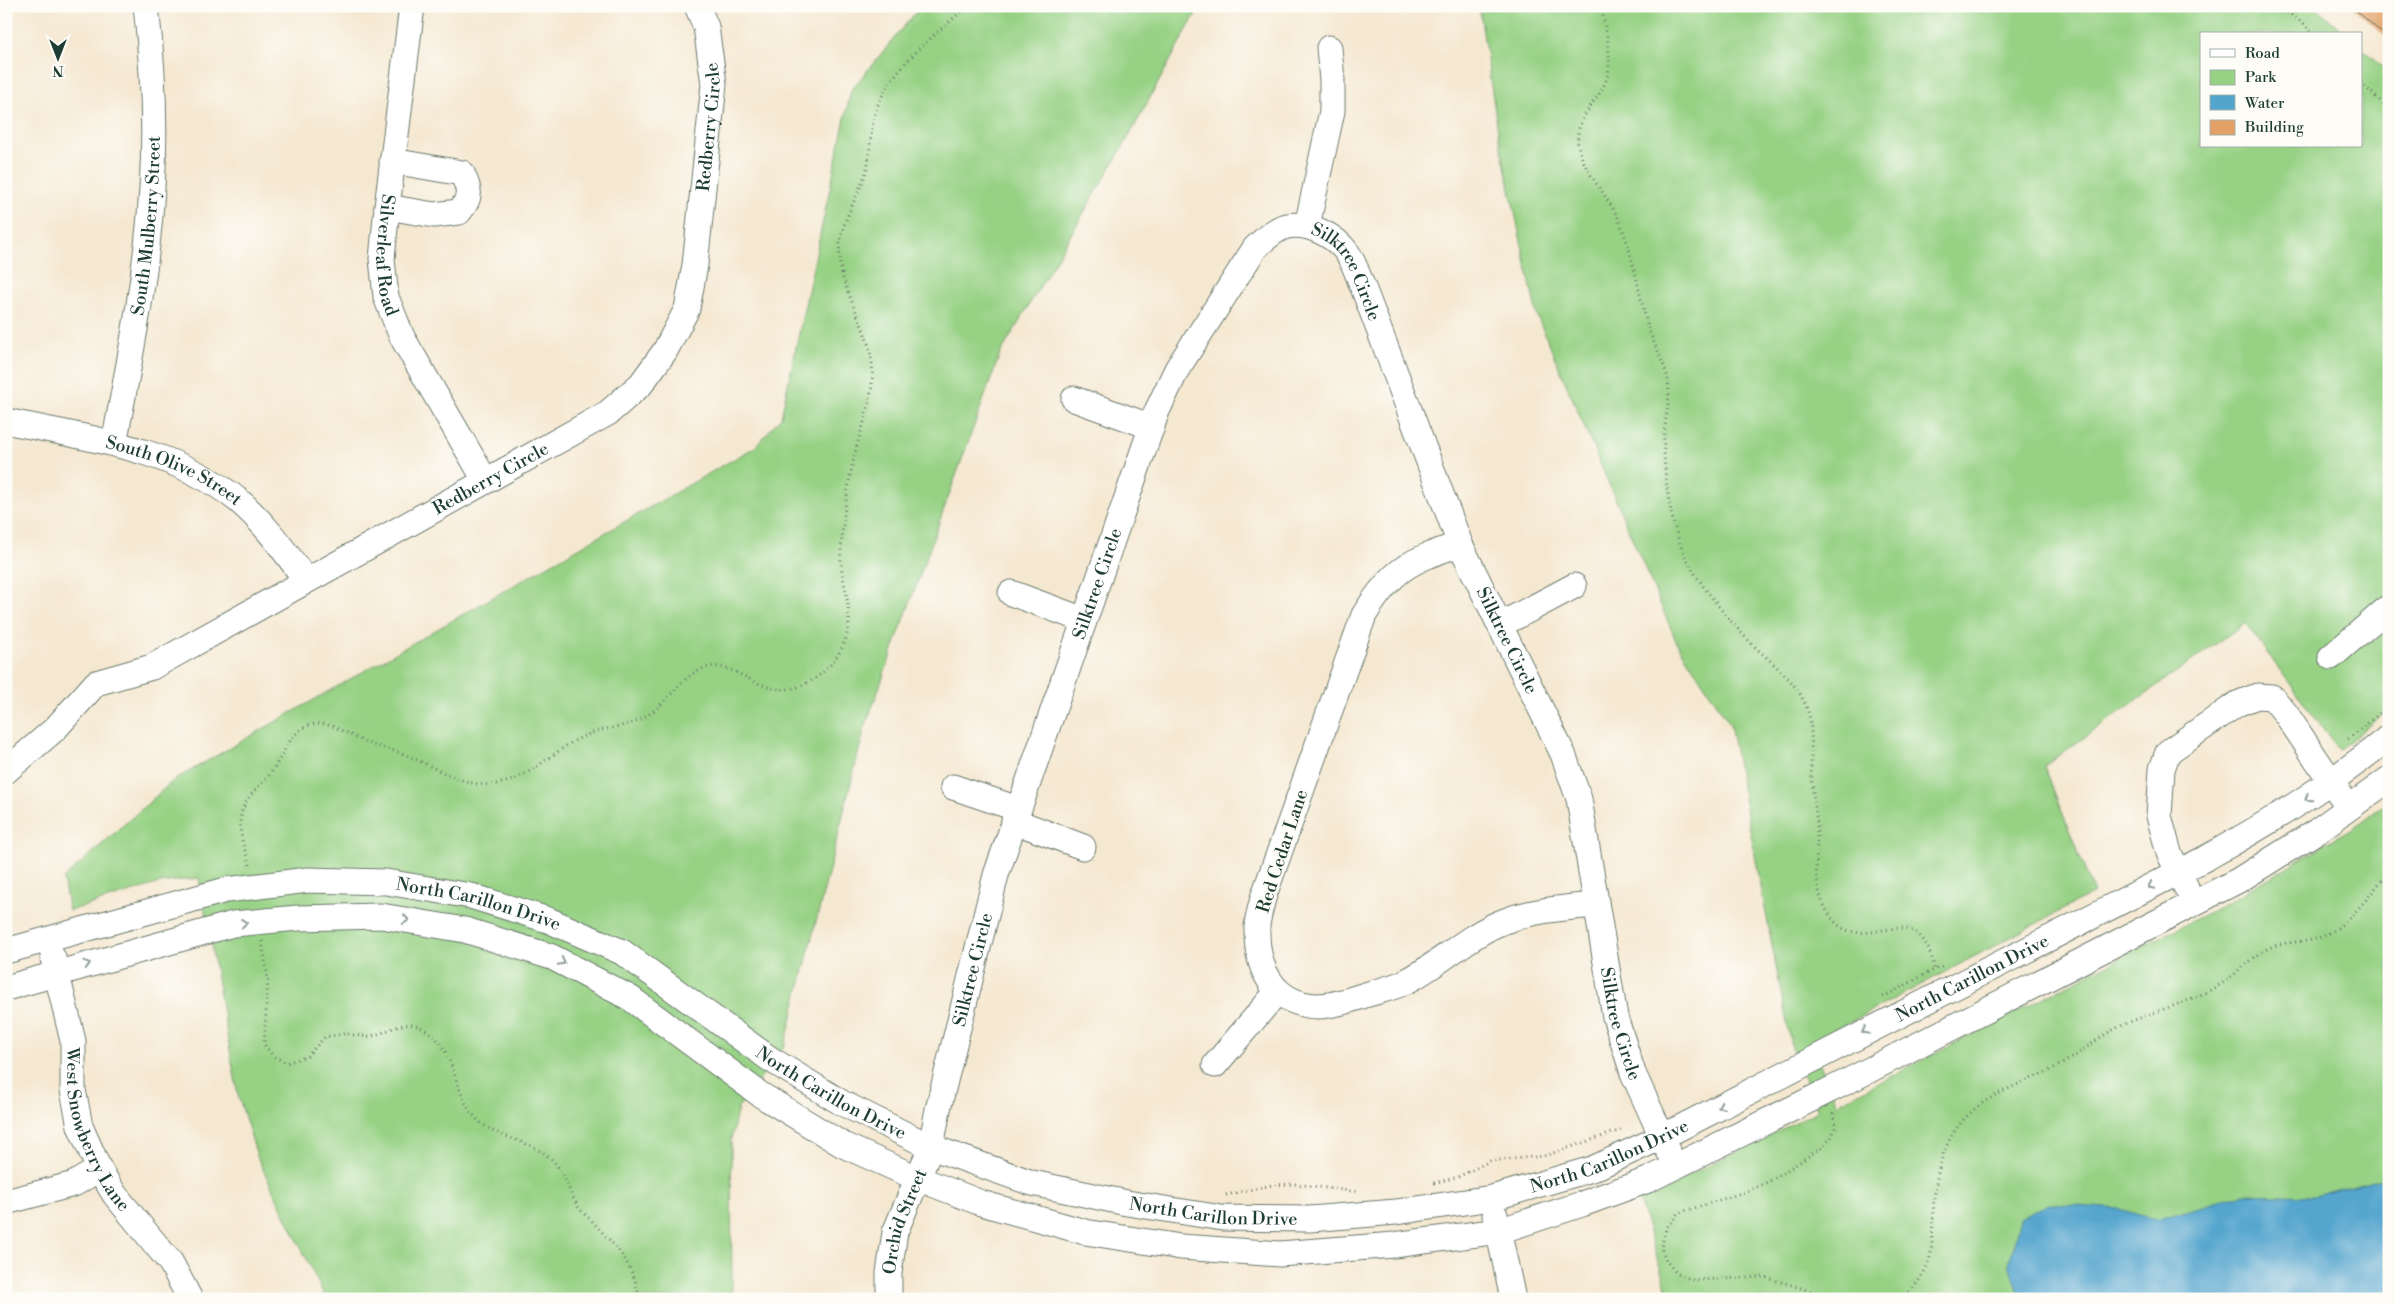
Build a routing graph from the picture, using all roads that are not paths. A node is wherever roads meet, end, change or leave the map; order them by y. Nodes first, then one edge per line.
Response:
1 (146, 6) edge
2 (412, 6) edge
3 (698, 6) edge
4 (1328, 48) dead end
5 (392, 162) junction
6 (387, 207) junction
7 (1306, 226) junction
8 (1074, 398) dead end
9 (6, 421) edge
10 (1152, 427) junction
11 (114, 444) junction
12 (485, 480) junction
13 (1460, 544) junction
14 (306, 580) junction
15 (1574, 586) dead end
16 (1011, 593) dead end
17 (2389, 607) edge
18 (1084, 620) junction
19 (1500, 625) junction
20 (2331, 657) dead end
21 (2389, 738) edge
22 (6, 771) edge
23 (2389, 779) edge
24 (2332, 781) junction
25 (953, 787) dead end
26 (2349, 808) junction
27 (1016, 815) junction
28 (1084, 847) dead end
29 (2178, 872) junction
30 (2194, 903) junction
31 (1595, 905) junction
32 (48, 940) junction
33 (6, 951) edge
34 (57, 973) junction
35 (6, 988) edge
36 (1277, 992) junction
37 (1215, 1065) dead end
38 (1662, 1137) junction
39 (931, 1147) junction
40 (1676, 1166) junction
41 (99, 1170) junction
42 (917, 1178) junction
43 (1492, 1198) junction
44 (6, 1202) edge
45 (1499, 1231) junction
46 (190, 1299) edge
47 (889, 1299) edge
48 (1513, 1299) edge

1 - 11 street, South Mulberry Street
2 - 5 street, Silverleaf Road
3 - 12 street, Redberry Circle
4 - 7 street
5 - 6 street, Silverleaf Road
5 - 6 street
6 - 12 street, Silverleaf Road
7 - 10 street, Silktree Circle
7 - 13 street, Silktree Circle
8 - 10 street
9 - 11 street, South Olive Street
10 - 18 street, Silktree Circle
11 - 14 street, South Olive Street
12 - 14 street, Redberry Circle
13 - 19 street, Silktree Circle
13 - 36 street, Red Cedar Lane
14 - 22 street, Redberry Circle
15 - 19 street
16 - 18 street
17 - 20 street
18 - 27 street, Silktree Circle
19 - 31 street, Silktree Circle
21 - 24 street, North Carillon Drive
23 - 26 street, North Carillon Drive
24 - 26 street
24 -> 29 street, North Carillon Drive
24 - 29 street
25 - 27 street
26 - 30 street, North Carillon Drive
27 - 28 street
27 - 39 street, Silktree Circle
29 - 30 street
29 -> 38 street, North Carillon Drive
30 - 40 street, North Carillon Drive
31 - 36 street
31 - 38 street, Silktree Circle
32 - 33 street, North Carillon Drive
32 - 34 street, West Snowberry Lane
32 - 39 street, North Carillon Drive
34 - 35 street, North Carillon Drive
34 - 41 street, West Snowberry Lane
34 -> 42 street, North Carillon Drive
36 - 37 street
38 - 40 street, Silktree Circle
38 - 43 street, North Carillon Drive
39 - 42 street, Orchid Street
39 - 43 street, North Carillon Drive
40 - 45 street, North Carillon Drive
41 - 44 street
41 - 46 street, West Snowberry Lane
42 - 45 street, North Carillon Drive
42 - 47 street, Orchid Street
43 - 45 street
45 - 48 street

